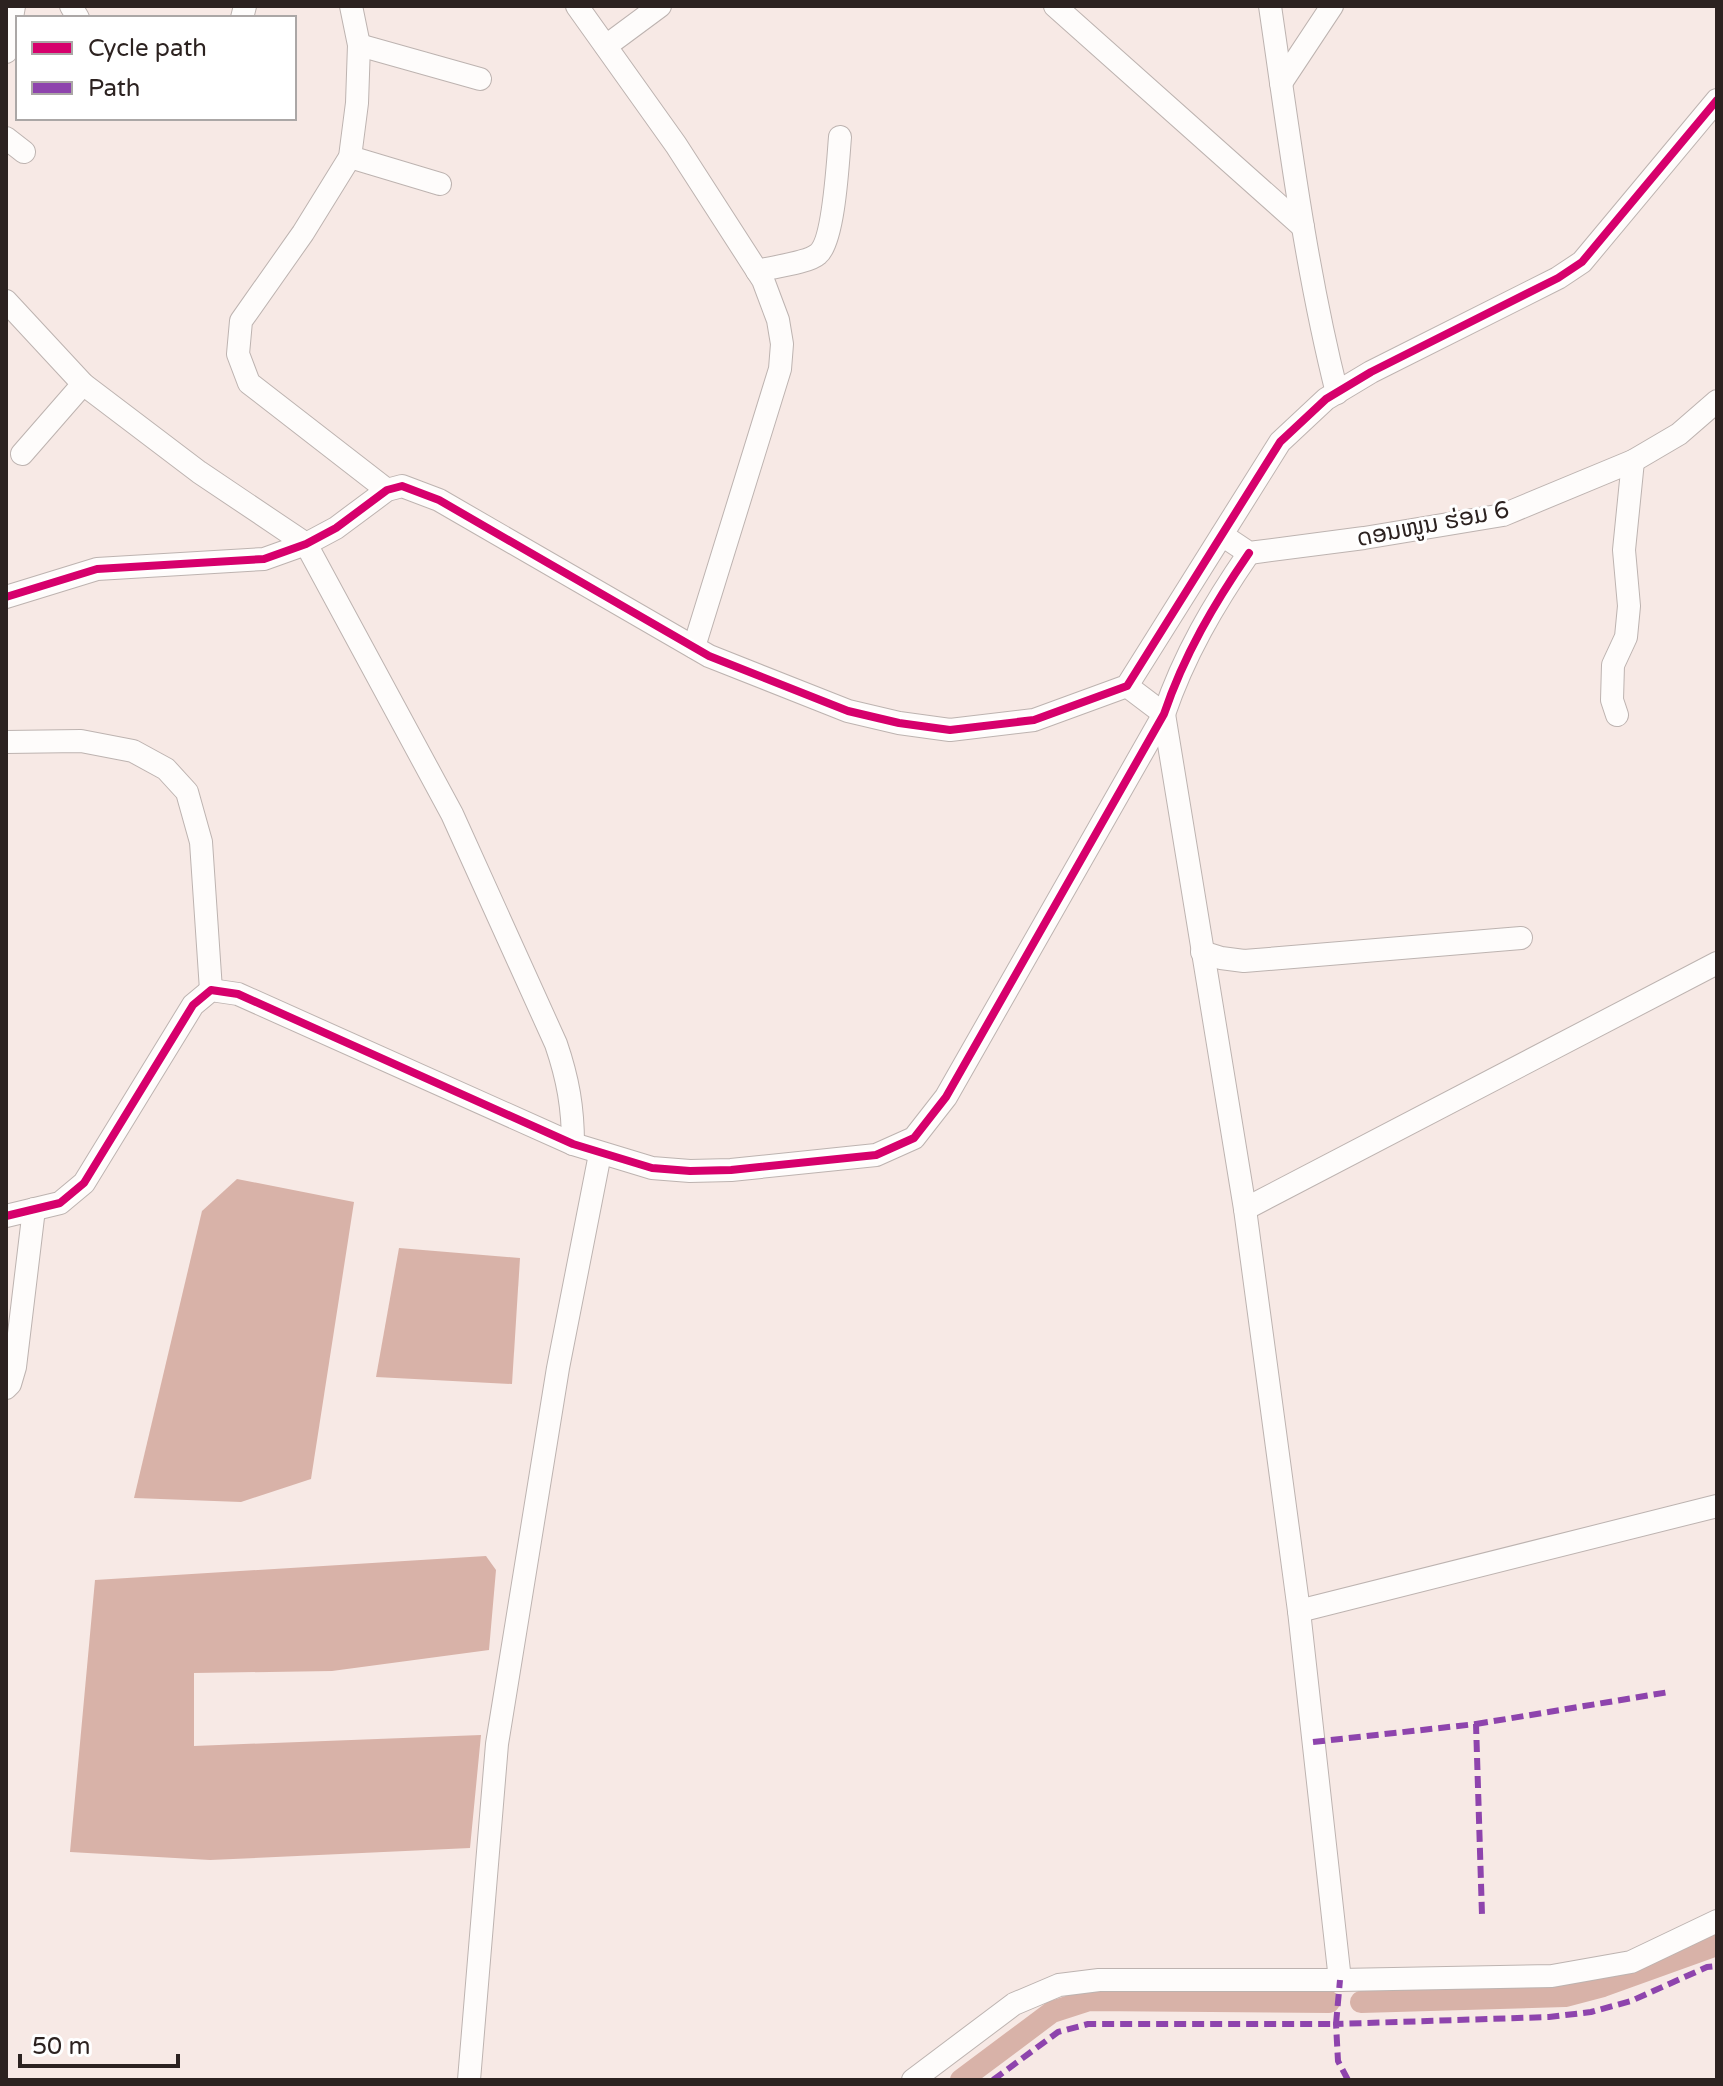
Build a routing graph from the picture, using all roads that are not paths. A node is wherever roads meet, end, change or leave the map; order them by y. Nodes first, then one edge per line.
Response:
1 (14, 6) edge
2 (351, 6) edge
3 (577, 6) edge
4 (660, 6) edge
5 (1055, 6) edge
6 (1270, 6) edge
7 (1332, 6) edge
8 (359, 45) junction
9 (606, 46) junction
10 (6, 52) edge
11 (480, 79) dead end
12 (1281, 83) junction
13 (1717, 100) edge
14 (840, 137) dead end
15 (350, 157) junction
16 (440, 184) dead end
17 (1303, 227) junction
18 (757, 271) junction
19 (6, 301) edge
20 (83, 384) junction
21 (1337, 393) junction
22 (1717, 401) edge
23 (22, 454) dead end
24 (1633, 461) junction
25 (387, 490) junction
26 (1222, 535) junction
27 (306, 544) junction
28 (1249, 553) junction
29 (6, 597) edge
30 (694, 647) junction
31 (1127, 686) junction
32 (1164, 714) junction
33 (1617, 715) dead end
34 (6, 742) edge
35 (1521, 938) dead end
36 (1202, 952) junction
37 (1717, 963) edge
38 (211, 990) junction
39 (573, 1144) junction
40 (600, 1154) junction
41 (34, 1209) junction
42 (1245, 1209) junction
43 (6, 1216) edge
44 (6, 1388) edge
45 (1717, 1506) edge
46 (1299, 1611) junction
47 (1717, 1921) edge
48 (1340, 1980) junction
49 (469, 2080) edge
50 (913, 2080) edge

1 - 10 street
2 - 8 street
3 - 9 street
4 - 9 street
5 - 17 street
6 - 12 street
7 - 12 street
8 - 11 street
8 - 15 street
9 - 18 street
12 - 17 street
13 - 21 street
14 - 18 street
15 - 16 street
15 - 25 street
17 - 21 street
18 - 30 street
19 - 20 street
20 - 23 street
20 - 27 street
21 - 26 street
22 - 24 street, ດອນໜູນ ຮ່ອມ 6
24 - 28 street, ດອນໜູນ ຮ່ອມ 6
24 - 33 street
25 - 27 street
25 - 30 street
26 - 28 street
26 - 31 street
27 - 29 street
27 - 39 street
28 - 32 street
30 - 31 street
31 - 32 street
32 - 36 street
32 - 40 street
34 - 38 street
35 - 36 street
36 - 42 street
37 - 42 street
38 - 39 street
38 - 41 street
39 - 40 street
40 - 49 street
41 - 43 street
41 - 44 street
42 - 46 street
45 - 46 street
46 - 48 street
47 - 48 street
48 - 50 street

